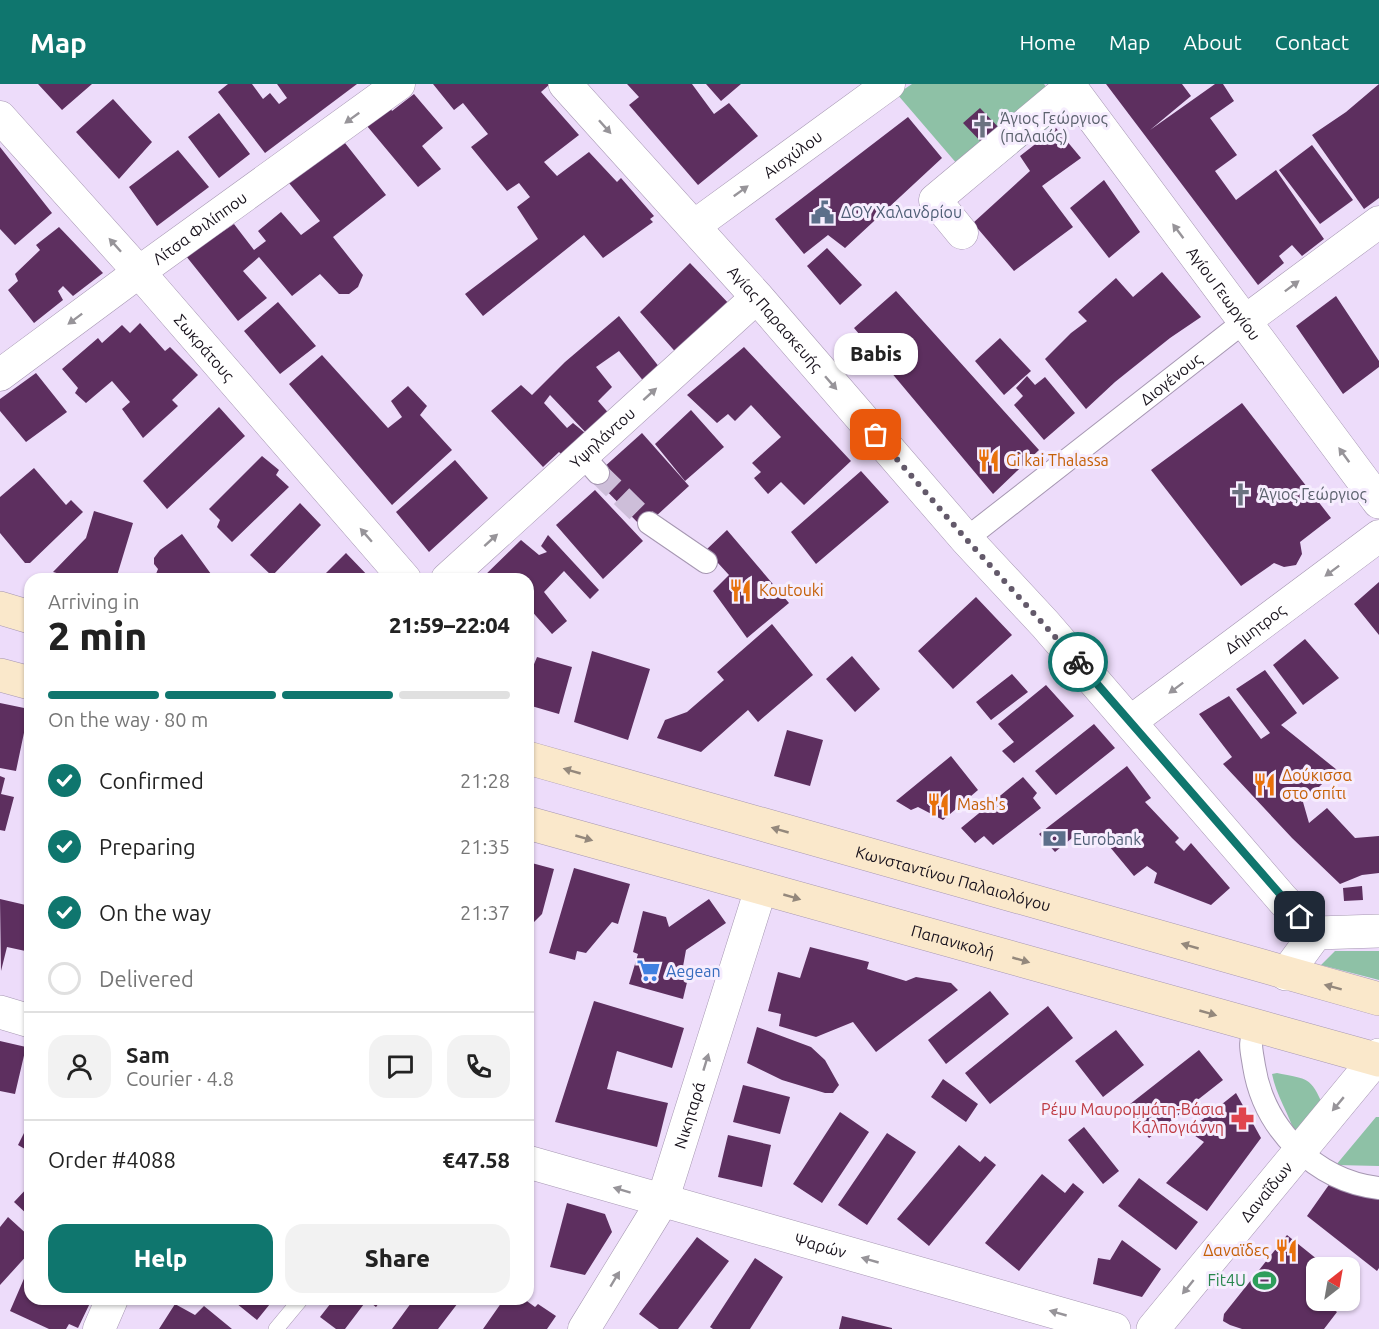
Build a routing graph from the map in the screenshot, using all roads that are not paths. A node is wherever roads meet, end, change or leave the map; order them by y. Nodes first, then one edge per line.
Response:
1 (399, 84) edge
2 (565, 84) edge
3 (889, 84) edge
4 (1069, 86) edge
5 (0, 117) edge
6 (1379, 222) edge
7 (694, 226) junction
8 (962, 233) dead end
9 (139, 272) junction
10 (757, 297) junction
11 (1245, 321) junction
12 (0, 375) edge
13 (1379, 502) edge
14 (649, 523) tunnel mouth
15 (1379, 536) edge
16 (966, 539) junction
17 (706, 562) dead end
18 (400, 573) edge
19 (454, 573) edge
20 (0, 608) edge
21 (24, 615) edge
22 (0, 675) edge
23 (24, 681) edge
24 (1130, 722) junction
25 (534, 760) edge
26 (534, 825) edge
27 (761, 888) junction
28 (1379, 931) edge
29 (1316, 933) junction
30 (1286, 974) junction
31 (1379, 999) edge
32 (0, 1012) edge
33 (24, 1019) edge
34 (1255, 1026) junction
35 (1378, 1059) edge
36 (1299, 1151) junction
37 (534, 1164) edge
38 (1379, 1188) edge
39 (662, 1202) junction
40 (109, 1305) edge
41 (296, 1305) edge
42 (99, 1329) edge
43 (276, 1329) edge
44 (584, 1329) edge
45 (1114, 1329) edge
46 (1153, 1329) edge

1 -> 9 street, Λίτσα Φιλίππου
2 -> 7 street, Αγίας Παρασκευής
7 -> 3 street, Αισχύλου
4 - 8 street
11 -> 4 street, Αγίου Γεωργίου
9 -> 5 street, Σωκράτους
11 -> 6 street, Διογένους
7 - 10 street, Αγίας Παρασκευής
9 -> 12 street, Λίτσα Φιλίππου
18 -> 9 street, Σωκράτους
10 -> 16 street, Αγίας Παρασκευής
19 -> 10 street, Υψηλάντου
13 -> 11 street, Αγίου Γεωργίου
11 - 16 street, Διογένους
14 - 17 street
15 -> 24 street, Δήμητρος
16 - 24 street, Αγίας Παρασκευής
20 - 21 main road
22 - 23 main road
24 - 29 street, Αγίας Παρασκευής
30 -> 25 main road, Κωνσταντίνου Παλαιολόγου
26 -> 27 main road, Παπανικολή
27 -> 34 main road, Παπανικολή
39 -> 27 street, Νικηταρά
28 - 29 street
29 - 30 street
31 -> 30 main road, Κωνσταντίνου Παλαιολόγου
32 - 33 street
34 - 35 main road, Παπανικολή
34 - 36 street
35 -> 36 street, Δαναΐδων
36 - 38 street
36 -> 46 street, Δαναΐδων
39 -> 37 street, Ψαρών
44 -> 39 street, Νικηταρά
45 -> 39 street, Ψαρών
40 - 42 street
41 - 43 lane

